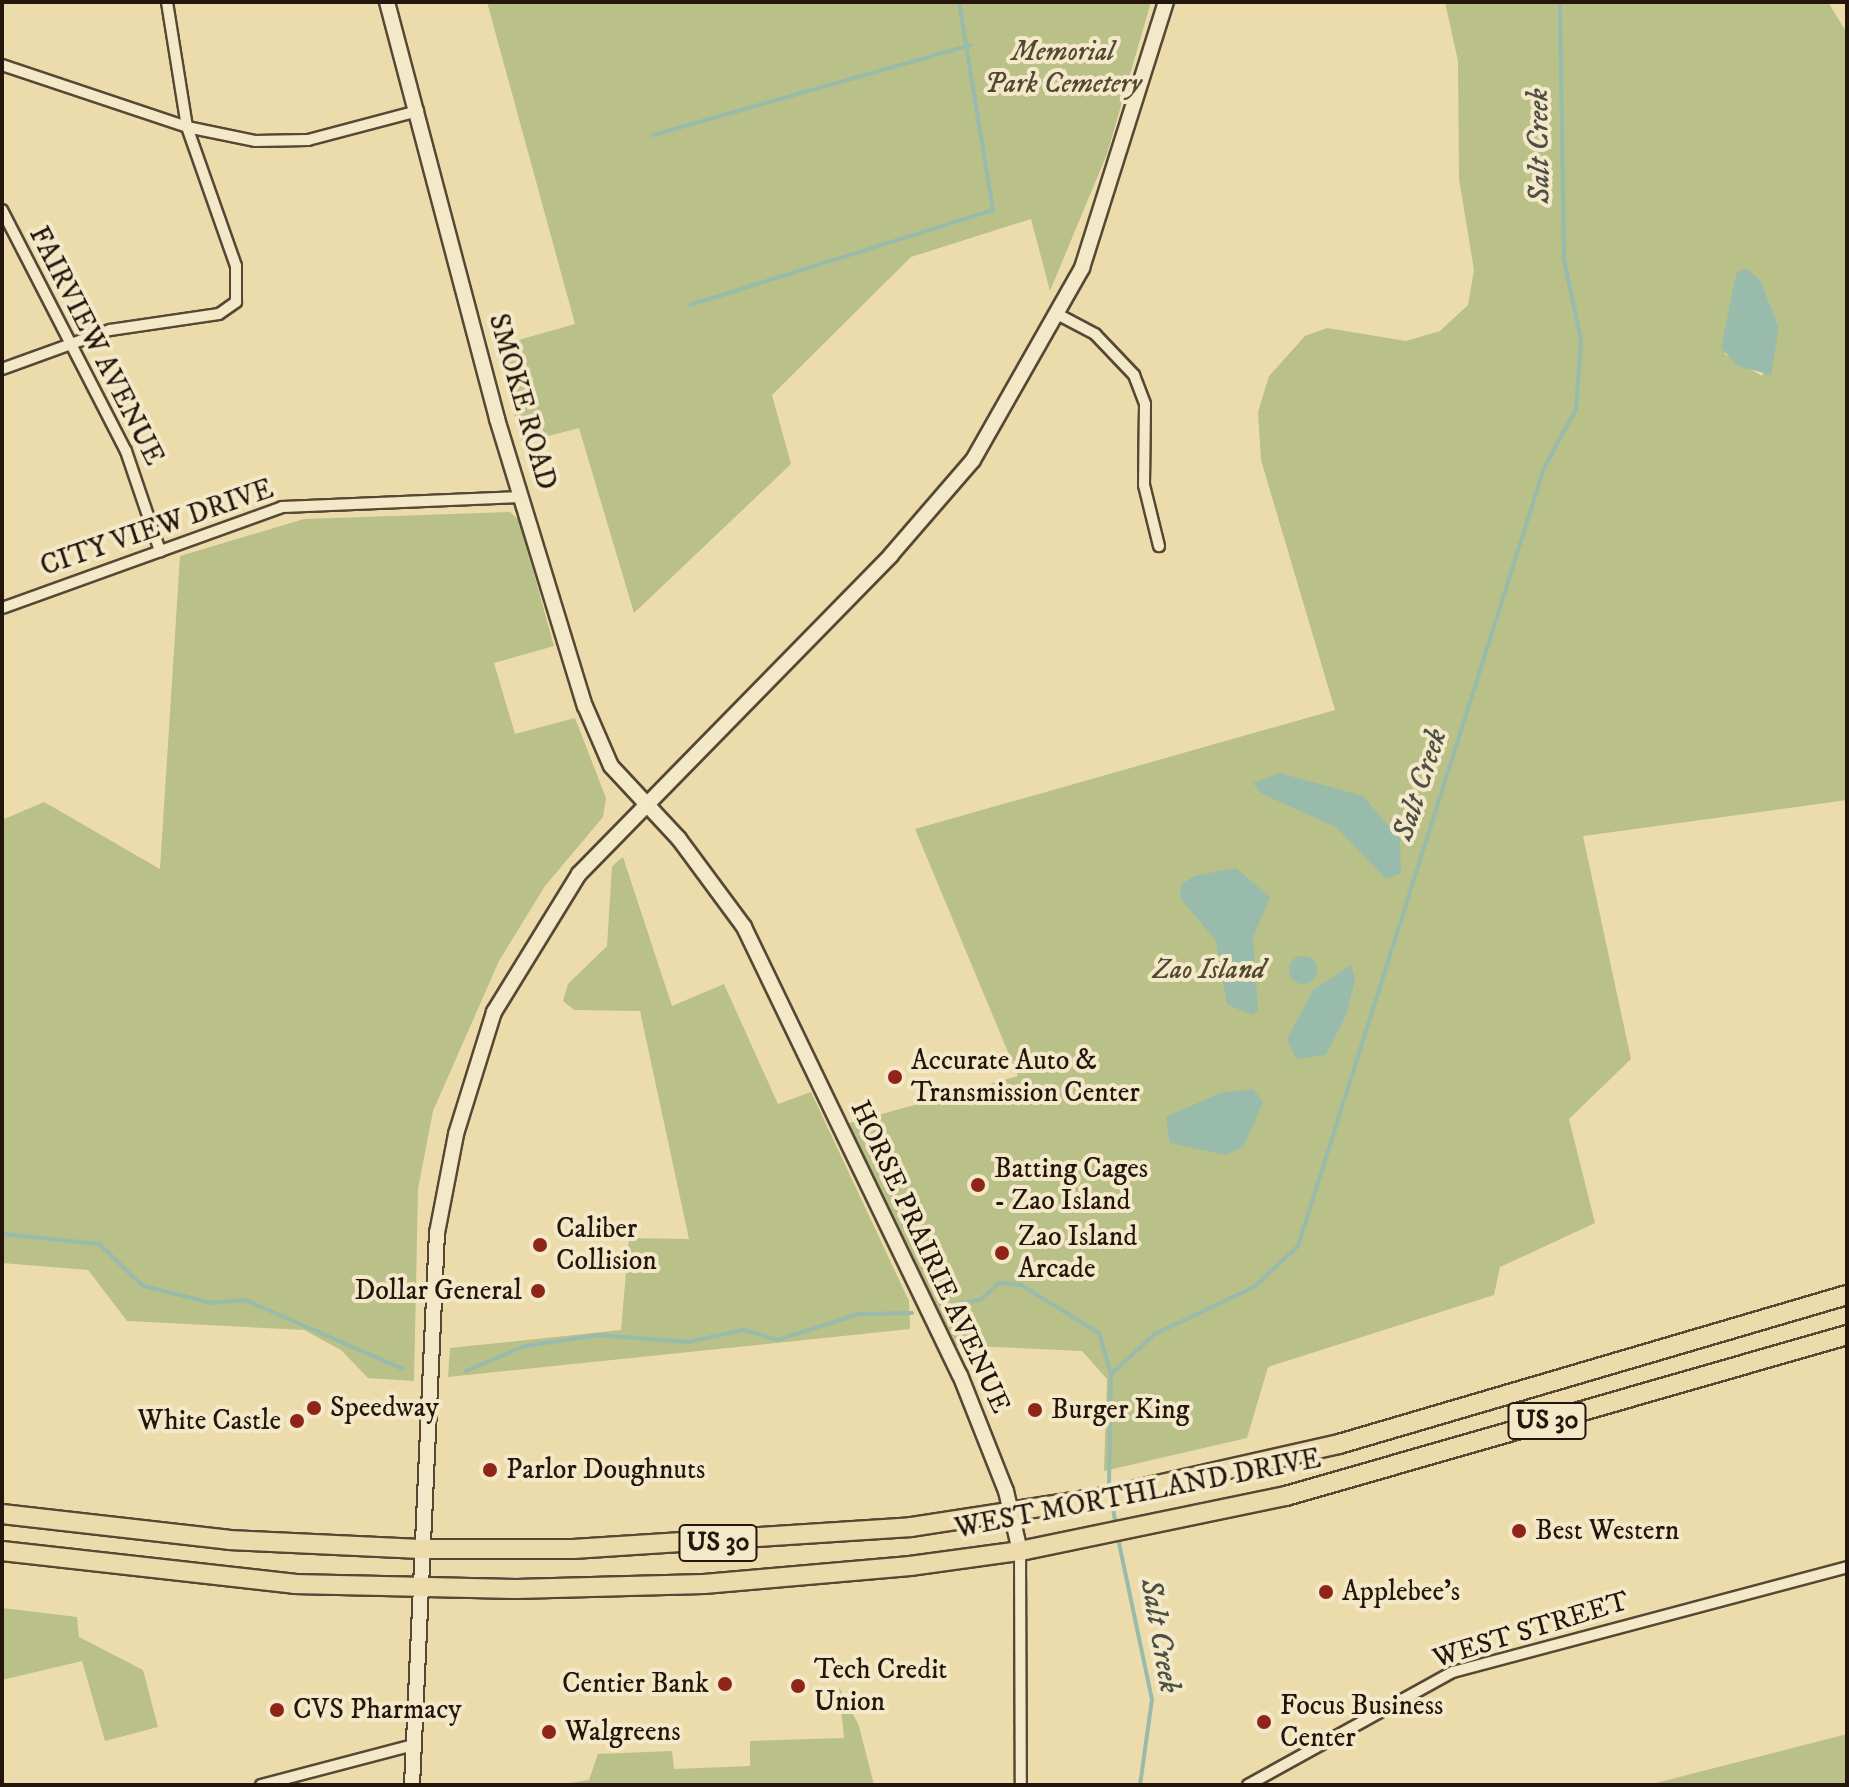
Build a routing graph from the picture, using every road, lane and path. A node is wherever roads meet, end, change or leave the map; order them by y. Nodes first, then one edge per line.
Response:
1 (167, 2) edge
2 (387, 2) edge
3 (1166, 2) edge
4 (2, 65) edge
5 (418, 111) junction
6 (187, 127) junction
7 (2, 210) edge
8 (1059, 315) junction
9 (69, 343) junction
10 (2, 369) edge
11 (522, 497) junction
12 (1159, 546) dead end
13 (160, 551) junction
14 (2, 608) edge
15 (642, 801) junction
16 (1847, 1295) edge
17 (1847, 1335) edge
18 (1013, 1512) junction
19 (2, 1514) edge
20 (421, 1549) junction
21 (2, 1551) edge
22 (1020, 1551) junction
23 (1847, 1567) edge
24 (420, 1587) junction
25 (414, 1745) junction
26 (261, 1785) edge
27 (412, 1785) edge
28 (1021, 1785) edge
29 (1248, 1785) edge

1 - 6 street
2 - 5 main road, SMOKE ROAD
3 - 8 main road
4 - 6 street
5 - 6 street
5 - 11 main road, SMOKE ROAD
6 - 9 street
7 - 9 street, FAIRVIEW AVENUE
8 - 12 street
8 - 15 main road
9 - 10 street
9 - 13 street, FAIRVIEW AVENUE
11 - 13 street, CITY VIEW DRIVE
11 - 15 main road, SMOKE ROAD
13 - 14 street, CITY VIEW DRIVE
15 - 18 main road, HORSE PRAIRIE AVENUE
15 - 20 main road
16 - 18 highway, WEST MORTHLAND DRIVE / US 30
17 - 22 highway, WEST MORTHLAND DRIVE / US 30
18 - 20 highway, WEST MORTHLAND DRIVE / US 30
18 - 22 main road, HORSE PRAIRIE AVENUE
19 - 20 highway, US 30
20 - 24 main road
21 - 24 highway, US 30
22 - 24 highway, WEST MORTHLAND DRIVE / US 30
22 - 28 street, HORSE PRAIRIE AVENUE
23 - 29 street, WEST STREET
24 - 25 main road
25 - 26 street
25 - 27 main road

